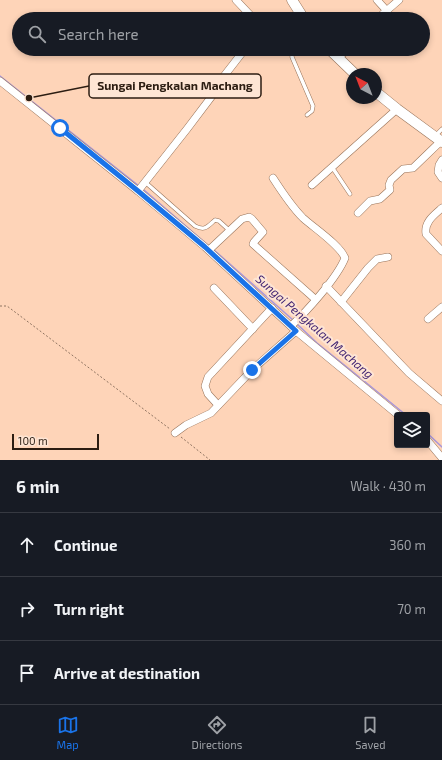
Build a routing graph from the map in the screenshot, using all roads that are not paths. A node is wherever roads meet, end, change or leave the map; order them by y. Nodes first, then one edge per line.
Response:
1 (236, 0) edge
2 (292, 0) edge
3 (377, 0) edge
4 (399, 0) edge
5 (387, 11) joint
6 (247, 12) edge
7 (300, 12) edge
8 (239, 56) edge
9 (292, 56) edge
10 (338, 58) edge
11 (349, 68) edge
12 (0, 81) edge
13 (382, 97) edge
14 (397, 109) junction
15 (307, 115) dead end
16 (440, 137) edge
17 (442, 160) edge
18 (332, 167) junction
19 (273, 178) dead end
20 (442, 178) edge
21 (145, 182) junction
22 (312, 185) dead end
23 (138, 191) junction
24 (350, 194) dead end
25 (442, 208) edge
26 (358, 213) dead end
27 (230, 230) junction
28 (209, 250) junction
29 (442, 251) edge
30 (388, 257) dead end
31 (326, 286) junction
32 (214, 288) dead end
33 (315, 299) junction
34 (341, 302) junction
35 (442, 307) edge
36 (272, 308) junction
37 (428, 320) dead end
38 (293, 327) junction
39 (253, 329) junction
40 (442, 400) edge
41 (218, 405) junction
42 (394, 412) edge
43 (175, 433) road end
44 (430, 444) edge
45 (442, 458) edge

1 - 6 street
2 - 7 main road
3 - 5 street
4 - 5 street
8 - 21 street
9 - 15 lane
10 - 11 main road
12 - 23 street
13 - 14 main road
14 - 16 main road
14 - 18 street
16 - 26 street
17 - 20 street
18 - 22 street
18 - 24 lane
19 - 31 street
21 - 23 street
21 - 27 lane
23 - 28 street
25 - 29 street
27 - 28 street
27 - 33 street
28 - 36 street
30 - 34 street
31 - 33 street
31 - 34 street
32 - 39 street
33 - 38 street
34 - 40 street
35 - 37 street
36 - 38 street
36 - 39 street
38 - 41 street
38 - 42 street
39 - 41 street
41 - 43 street
44 - 45 street

